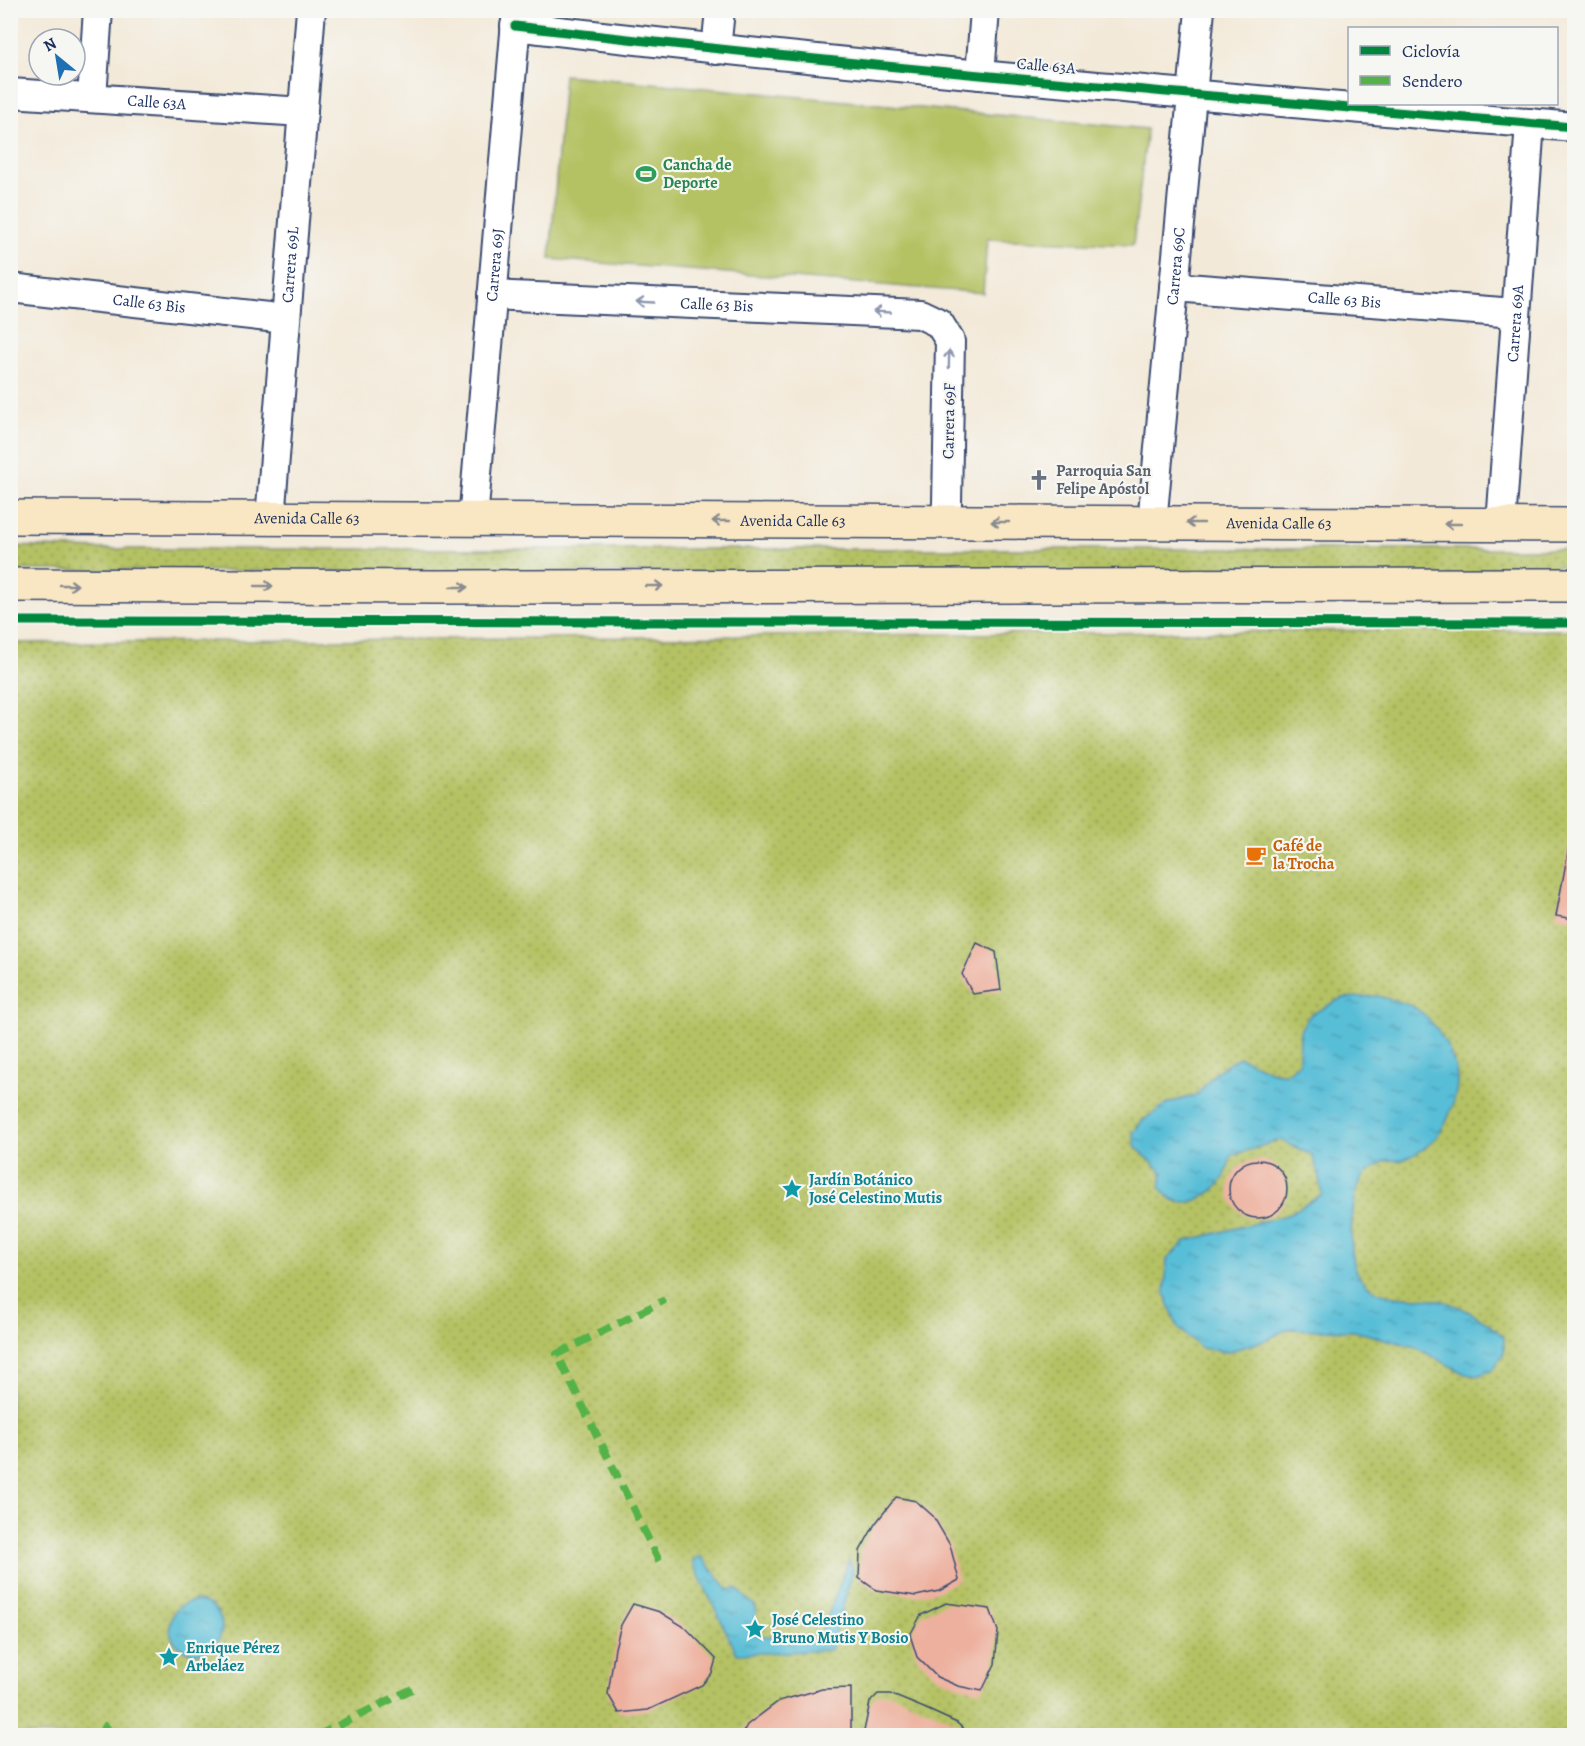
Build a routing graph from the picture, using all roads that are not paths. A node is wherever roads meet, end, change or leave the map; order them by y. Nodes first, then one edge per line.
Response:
1 (98, 10) edge
2 (311, 10) edge
3 (720, 10) edge
4 (986, 10) edge
5 (1200, 10) edge
6 (516, 18) edge
7 (716, 50) junction
8 (980, 75) junction
9 (10, 93) edge
10 (1192, 94) junction
11 (92, 98) junction
12 (303, 112) junction
13 (1530, 123) junction
14 (1575, 127) edge
15 (1174, 287) junction
16 (10, 288) edge
17 (492, 295) junction
18 (1515, 313) junction
19 (286, 320) junction
20 (939, 323) joint
21 (10, 517) edge
22 (270, 519) junction
23 (473, 520) junction
24 (945, 522) junction
25 (1152, 523) junction
26 (1500, 525) junction
27 (1575, 525) edge
28 (10, 585) edge
29 (1575, 585) edge

1 - 11 street
2 - 12 street, Carrera 69L
3 - 7 street
4 - 8 street
5 - 10 street, Carrera 69C
6 - 7 street, Calle 63A
6 - 17 street, Carrera 69J
7 - 8 street, Calle 63A
8 - 10 street, Calle 63A
9 - 11 street, Calle 63A
10 - 13 street, Calle 63A
10 - 15 street, Carrera 69C
11 - 12 street, Calle 63A
12 - 19 street, Carrera 69L
13 - 14 street, Calle 63A
13 - 18 street, Carrera 69A
15 - 18 street, Calle 63 Bis
15 - 25 street, Carrera 69C
16 - 19 street, Calle 63 Bis
20 -> 17 street, Calle 63 Bis
17 - 23 street, Carrera 69J
18 - 26 street, Carrera 69A
19 - 22 street, Carrera 69L
24 -> 20 street, Carrera 69F
21 - 22 main road, Avenida Calle 63
22 - 23 main road, Avenida Calle 63
24 -> 23 main road, Avenida Calle 63
25 -> 24 main road, Avenida Calle 63
26 -> 25 main road, Avenida Calle 63
26 - 27 main road, Avenida Calle 63
28 -> 29 main road

